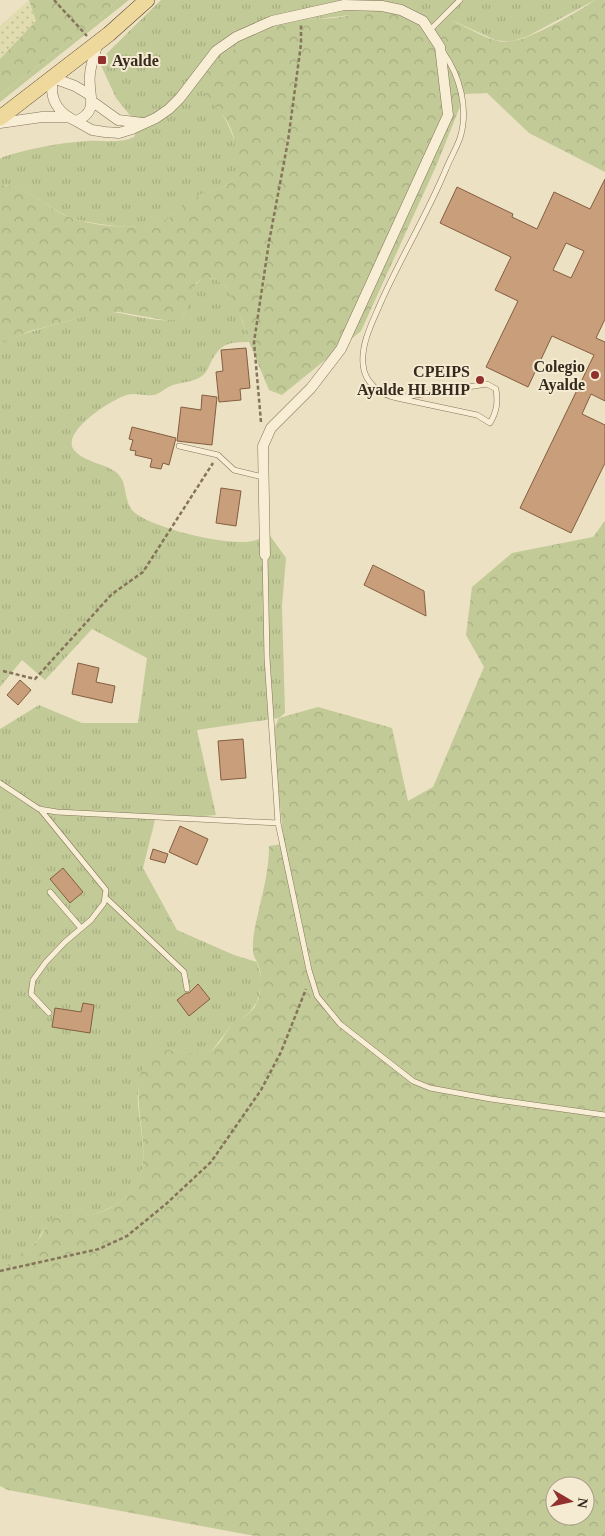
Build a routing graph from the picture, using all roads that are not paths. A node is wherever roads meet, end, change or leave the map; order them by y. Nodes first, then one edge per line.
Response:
1 (147, 0) edge
2 (460, 0) edge
3 (429, 31) junction
4 (97, 43) junction
5 (440, 47) junction
6 (53, 78) junction
7 (91, 98) junction
8 (66, 117) junction
9 (0, 118) edge
10 (76, 121) junction
11 (0, 123) edge
12 (144, 123) junction
13 (398, 398) junction
14 (179, 446) dead end
15 (263, 477) junction
16 (265, 555) joint
17 (0, 783) edge
18 (39, 808) junction
19 (278, 823) junction
20 (50, 892) dead end
21 (105, 897) junction
22 (81, 928) junction
23 (187, 989) dead end
24 (49, 1013) dead end
25 (605, 1115) edge

1 - 4 main road
2 - 3 lane
3 - 5 street
3 - 12 street
4 - 6 main road
4 - 7 street
5 - 13 lane
5 - 15 street
6 - 7 street
6 - 8 street
6 - 9 main road
7 - 10 street
7 - 12 street
8 - 10 street
8 - 11 street
10 - 12 street
13 - 13 lane
14 - 15 lane
15 - 16 street
16 - 19 lane
17 - 18 lane
18 - 19 lane
18 - 21 lane
19 - 25 lane
20 - 22 lane
21 - 22 lane
21 - 23 lane
22 - 24 lane

